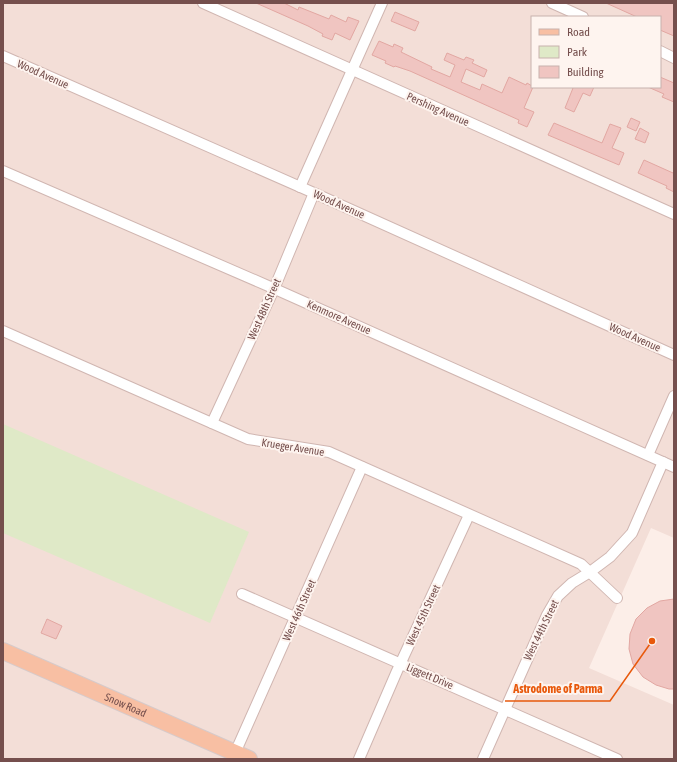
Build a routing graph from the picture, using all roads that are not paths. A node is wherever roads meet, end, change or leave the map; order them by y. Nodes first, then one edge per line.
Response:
1 (203, 3) edge
2 (382, 3) edge
3 (552, 3) edge
4 (581, 16) edge
5 (661, 52) edge
6 (3, 56) edge
7 (674, 58) edge
8 (352, 70) junction
9 (3, 171) edge
10 (300, 187) junction
11 (314, 193) junction
12 (674, 214) edge
13 (274, 289) junction
14 (3, 331) edge
15 (674, 355) edge
16 (674, 396) edge
17 (212, 423) junction
18 (648, 455) junction
19 (663, 462) junction
20 (362, 467) junction
21 (674, 467) edge
22 (469, 515) junction
23 (590, 572) junction
24 (242, 594) dead end
25 (617, 598) dead end
26 (296, 617) junction
27 (3, 651) edge
28 (400, 664) junction
29 (505, 709) junction
30 (242, 756) edge
31 (359, 759) edge
32 (483, 759) edge
33 (617, 759) edge

1 - 8 street, Pershing Avenue
2 - 8 street
3 - 4 street
5 - 7 street
6 - 10 street, Wood Avenue
8 - 10 street
8 - 12 street, Pershing Avenue
9 - 13 street, Kenmore Avenue
10 - 11 street, Wood Avenue
11 - 13 street, West 48th Street
11 - 15 street, Wood Avenue
13 - 17 street, West 48th Street
13 - 18 street, Kenmore Avenue
14 - 17 street, Krueger Avenue
16 - 18 street
17 - 20 street, Krueger Avenue
18 - 19 street, Kenmore Avenue
19 - 21 street, Kenmore Avenue
19 - 23 street, West 44th Street
20 - 22 street, Krueger Avenue
20 - 26 street, West 46th Street
22 - 23 street, Krueger Avenue
22 - 28 street, West 45th Street
23 - 25 street, Krueger Avenue
23 - 29 street, West 44th Street
24 - 26 street, Liggett Drive
26 - 28 street, Liggett Drive
26 - 30 street, West 46th Street
27 - 30 main road, Snow Road
28 - 29 street, Liggett Drive
28 - 31 street, West 45th Street
29 - 32 street, West 44th Street
29 - 33 street, Liggett Drive

